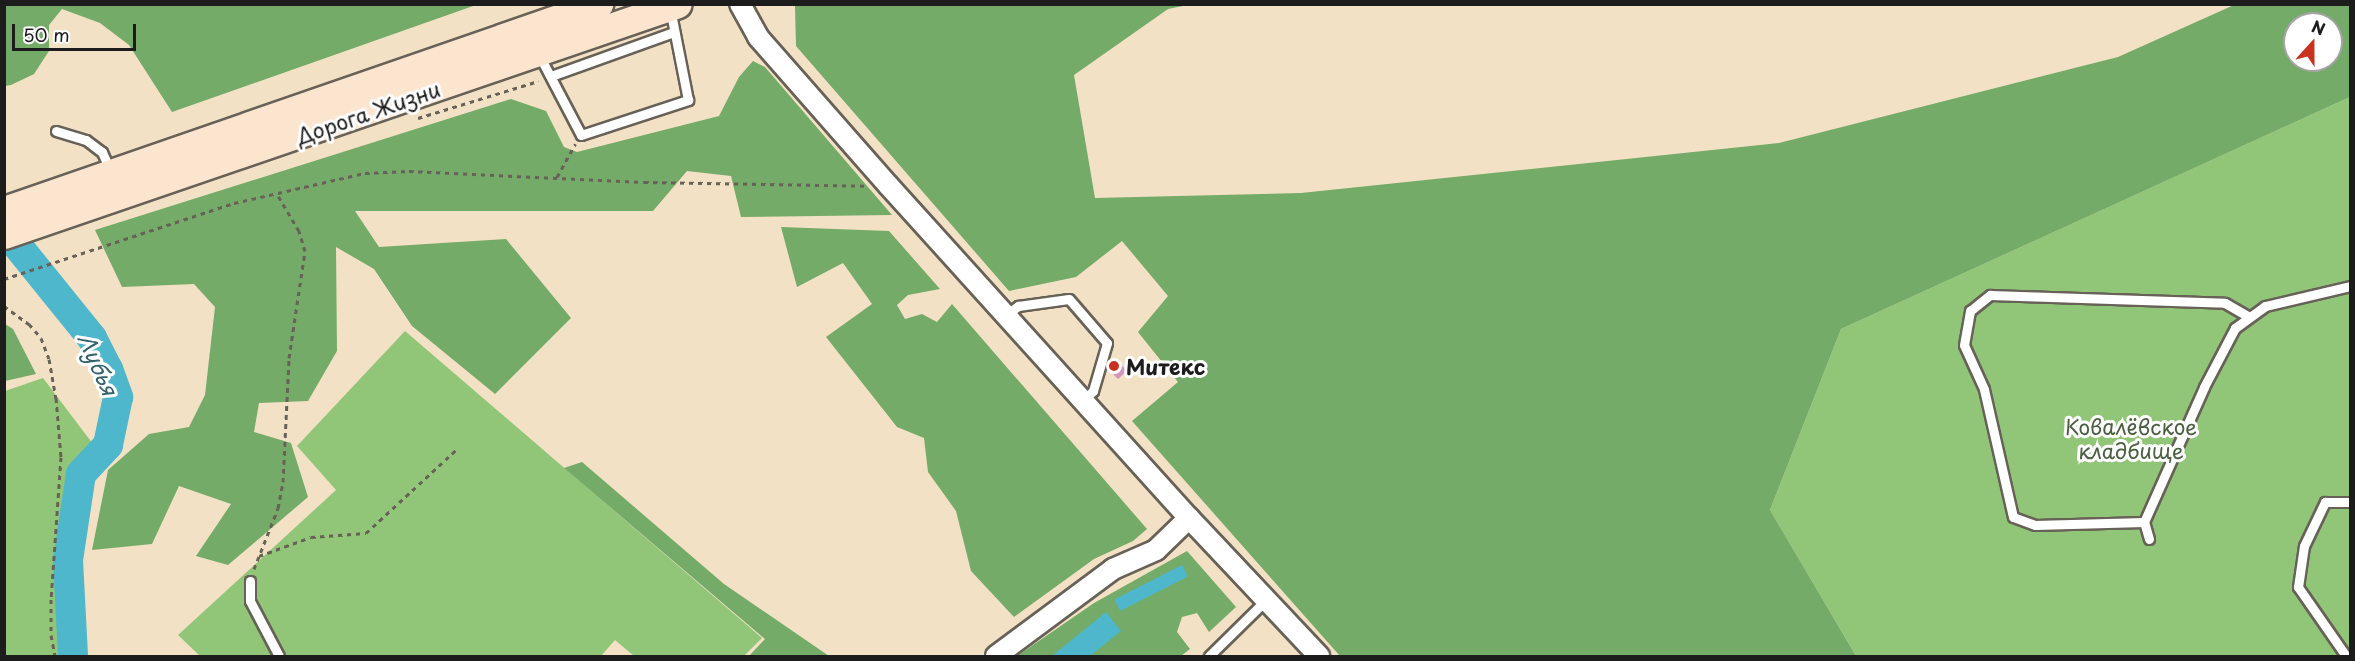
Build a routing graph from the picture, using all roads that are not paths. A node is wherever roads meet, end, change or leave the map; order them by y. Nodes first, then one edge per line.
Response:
1 (599, 4) edge
2 (740, 4) edge
3 (558, 11) edge
4 (674, 15) edge
5 (538, 53) junction
6 (551, 76) junction
7 (56, 131) dead end
8 (111, 172) junction
9 (52, 206) junction
10 (4, 210) edge
11 (4, 235) edge
12 (2350, 286) edge
13 (1007, 314) junction
14 (2249, 317) junction
15 (1084, 399) junction
16 (2350, 502) edge
17 (1189, 518) junction
18 (2144, 522) junction
19 (2149, 539) dead end
20 (250, 581) road end
21 (1267, 599) junction
22 (279, 657) edge
23 (996, 657) edge
24 (1209, 657) edge
25 (1318, 657) edge
26 (2346, 657) edge

1 - 3 main road, Дорога Жизни
2 - 13 street
3 - 8 main road, Дорога Жизни
4 - 5 main road, Дорога Жизни
4 - 6 lane
4 - 6 lane
5 - 6 lane
5 - 9 main road, Дорога Жизни
7 - 8 lane
8 - 9 main road, Дорога Жизни
9 - 10 main road
9 - 11 main road
12 - 14 lane
13 - 15 street
13 - 15 lane
14 - 18 lane
14 - 18 lane
15 - 17 street
16 - 26 lane
17 - 21 street
17 - 23 street
18 - 19 lane
20 - 22 lane
21 - 24 lane
21 - 25 street

